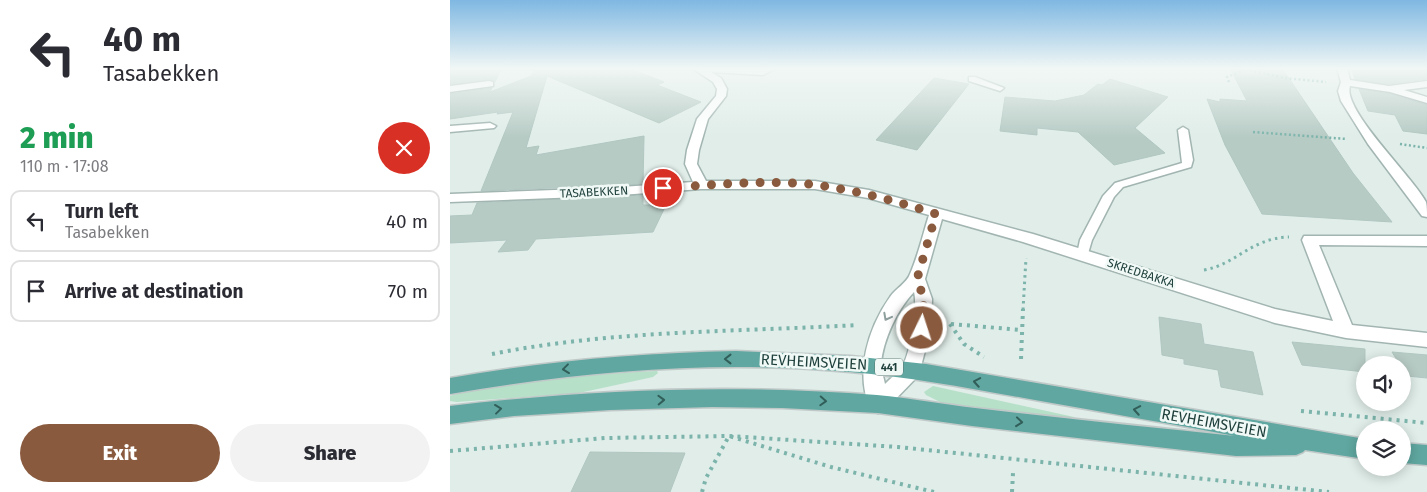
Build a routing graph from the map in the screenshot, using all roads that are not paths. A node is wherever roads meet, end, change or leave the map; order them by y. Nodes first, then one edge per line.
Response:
1 (722, 91) edge
2 (1343, 91) edge
3 (1397, 91) edge
4 (1427, 100) edge
5 (490, 126) dead end
6 (450, 129) edge
7 (1183, 130) dead end
8 (701, 185) junction
9 (450, 198) edge
10 (1427, 213) edge
11 (936, 214) junction
12 (1427, 241) edge
13 (1083, 254) junction
14 (917, 279) junction
15 (1346, 331) junction
16 (1427, 340) edge
17 (872, 365) junction
18 (910, 370) junction
19 (450, 386) edge
20 (878, 404) junction
21 (450, 415) edge
22 (1322, 444) junction
23 (1356, 448) edge
24 (1411, 454) edge
25 (1427, 455) edge

1 - 8 street
2 - 10 street
3 - 4 street
5 - 6 street
7 - 13 lane
8 - 9 street, TASABEKKEN
8 - 11 street, TASABEKKEN
11 - 13 street, SKREDBAKKA
11 - 14 street
12 - 15 street
13 - 15 street, SKREDBAKKA
14 -> 17 street
14 - 18 street
15 - 16 street, SKREDBAKKA
17 - 18 main road, REVHEIMSVEIEN / 441
17 -> 19 main road, REVHEIMSVEIEN / 441
17 - 20 street
18 - 20 street
22 -> 18 main road, REVHEIMSVEIEN / 441
21 -> 20 main road, REVHEIMSVEIEN / 441
20 -> 22 main road, REVHEIMSVEIEN / 441
22 - 23 main road, REVHEIMSVEIEN / 441
24 - 25 main road

